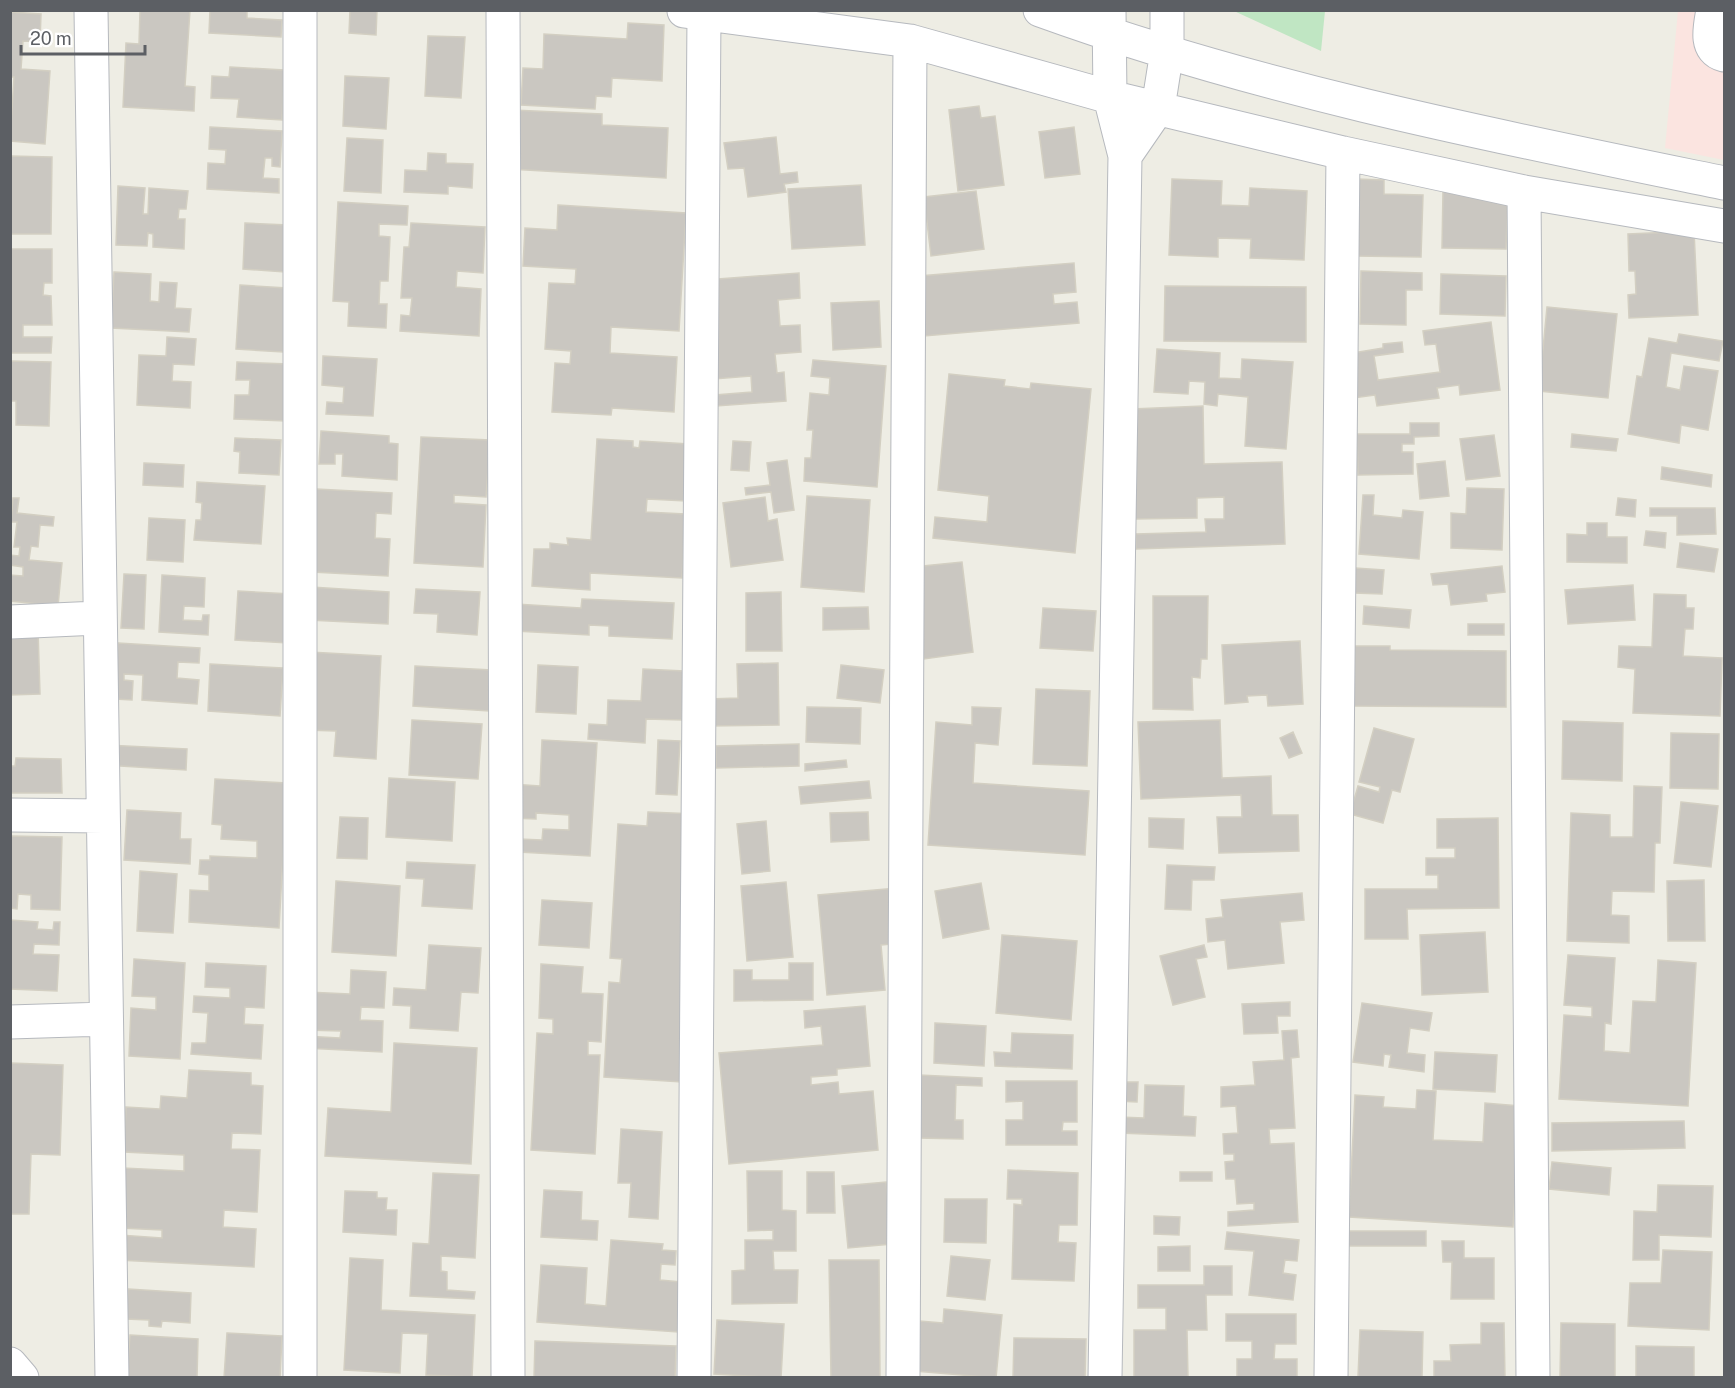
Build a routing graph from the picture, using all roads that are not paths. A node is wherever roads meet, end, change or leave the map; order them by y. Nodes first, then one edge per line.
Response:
1 (91, 10) edge
2 (300, 10) edge
3 (503, 10) edge
4 (1040, 10) edge
5 (1167, 10) edge
6 (1713, 10) edge
7 (694, 12) edge
8 (1109, 23) edge
9 (910, 41) junction
10 (1167, 51) junction
11 (1725, 56) edge
12 (1110, 97) junction
13 (1158, 108) junction
14 (1343, 153) junction
15 (1125, 156) junction
16 (1725, 183) edge
17 (1524, 192) junction
18 (1725, 226) edge
19 (98, 618) junction
20 (10, 622) edge
21 (10, 815) edge
22 (103, 816) junction
23 (106, 1019) junction
24 (10, 1022) edge
25 (10, 1364) edge
26 (22, 1377) edge
27 (112, 1377) edge
28 (300, 1377) edge
29 (508, 1377) edge
30 (694, 1377) edge
31 (903, 1377) edge
32 (1105, 1377) edge
33 (1331, 1377) edge
34 (1533, 1377) edge

1 - 19 street
2 - 28 street
3 - 29 street
4 - 8 street
5 - 10 street
6 - 11 street
7 - 9 street
7 - 30 street
8 - 10 street
8 - 12 street
9 - 12 street
9 - 31 street
10 - 13 street
10 - 16 street
12 - 13 street
12 - 15 street
13 - 14 street
13 - 15 street
14 - 17 street
14 - 33 street
15 - 32 street
17 - 18 street
17 - 34 street
19 - 20 street
19 - 22 street
21 - 22 street
22 - 23 street
23 - 24 street
23 - 27 street
25 - 26 street

